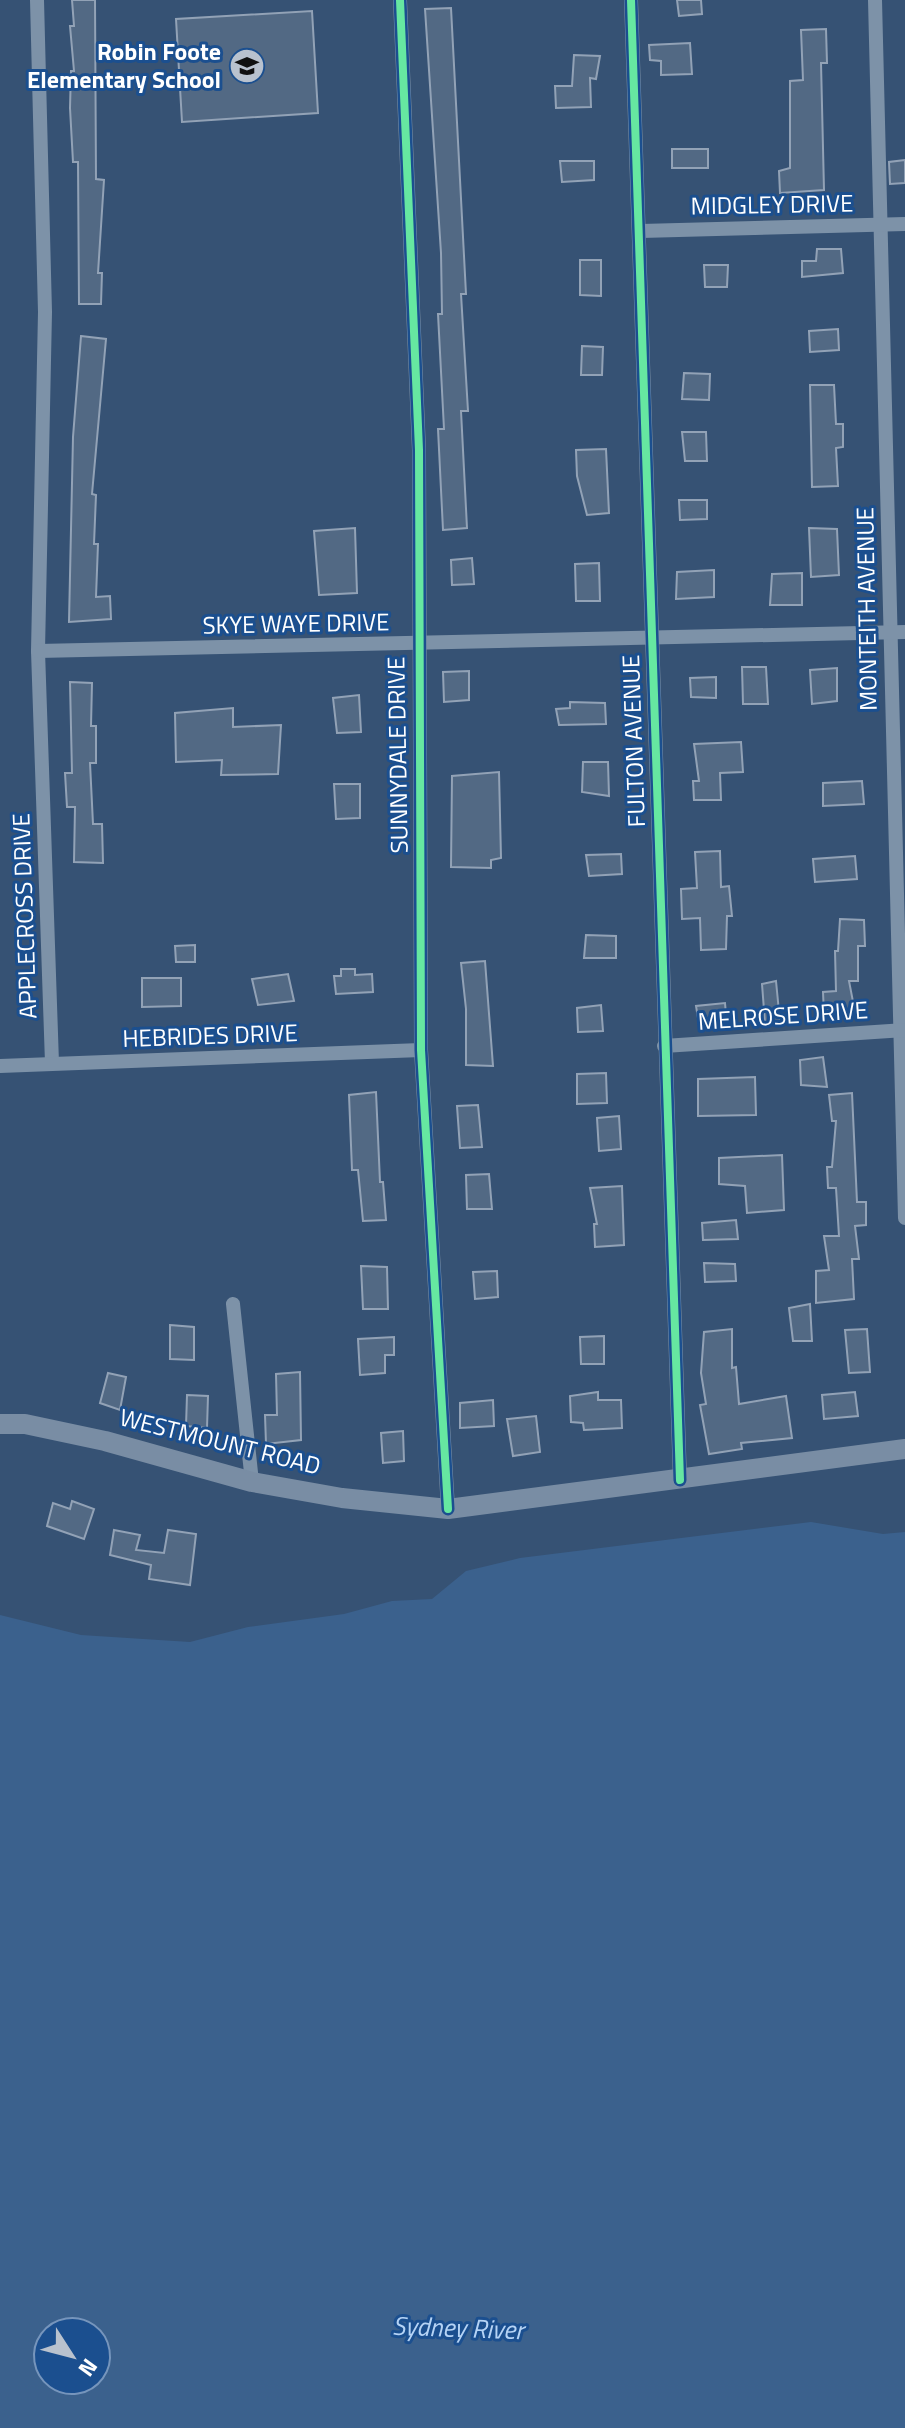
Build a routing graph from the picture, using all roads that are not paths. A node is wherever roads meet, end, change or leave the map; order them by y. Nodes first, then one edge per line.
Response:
1 (37, 0) edge
2 (400, 0) edge
3 (631, 0) edge
4 (875, 0) edge
5 (905, 224) edge
6 (881, 225) junction
7 (641, 231) junction
8 (897, 632) edge
9 (651, 637) junction
10 (417, 643) junction
11 (38, 651) junction
12 (903, 1030) edge
13 (664, 1046) junction
14 (421, 1050) junction
15 (52, 1063) junction
16 (0, 1066) edge
17 (905, 1218) edge
18 (233, 1304) dead end
19 (0, 1424) edge
20 (905, 1449) edge
21 (680, 1480) junction
22 (252, 1482) junction
23 (448, 1509) junction

1 - 11 street, APPLECROSS DRIVE
2 - 10 street, SUNNYDALE DRIVE
3 - 7 street, FULTON AVENUE
4 - 6 street, MONTEITH AVENUE
5 - 6 street, MIDGLEY DRIVE
6 - 7 street, MIDGLEY DRIVE
6 - 8 street, MONTEITH AVENUE
7 - 9 street, FULTON AVENUE
8 - 9 street, SKYE WAYE DRIVE
8 - 12 street, MONTEITH AVENUE
9 - 10 street, SKYE WAYE DRIVE
9 - 13 street, FULTON AVENUE
10 - 11 street, SKYE WAYE DRIVE
10 - 14 street, SUNNYDALE DRIVE
11 - 15 street, APPLECROSS DRIVE
12 - 13 street, MELROSE DRIVE
12 - 17 street, MONTEITH AVENUE
13 - 21 street, FULTON AVENUE
14 - 15 street, HEBRIDES DRIVE
14 - 23 street, SUNNYDALE DRIVE
15 - 16 street, HEBRIDES DRIVE
18 - 22 street
19 - 22 main road, WESTMOUNT ROAD
20 - 21 main road, WESTMOUNT ROAD
21 - 23 main road, WESTMOUNT ROAD
22 - 23 main road, WESTMOUNT ROAD

